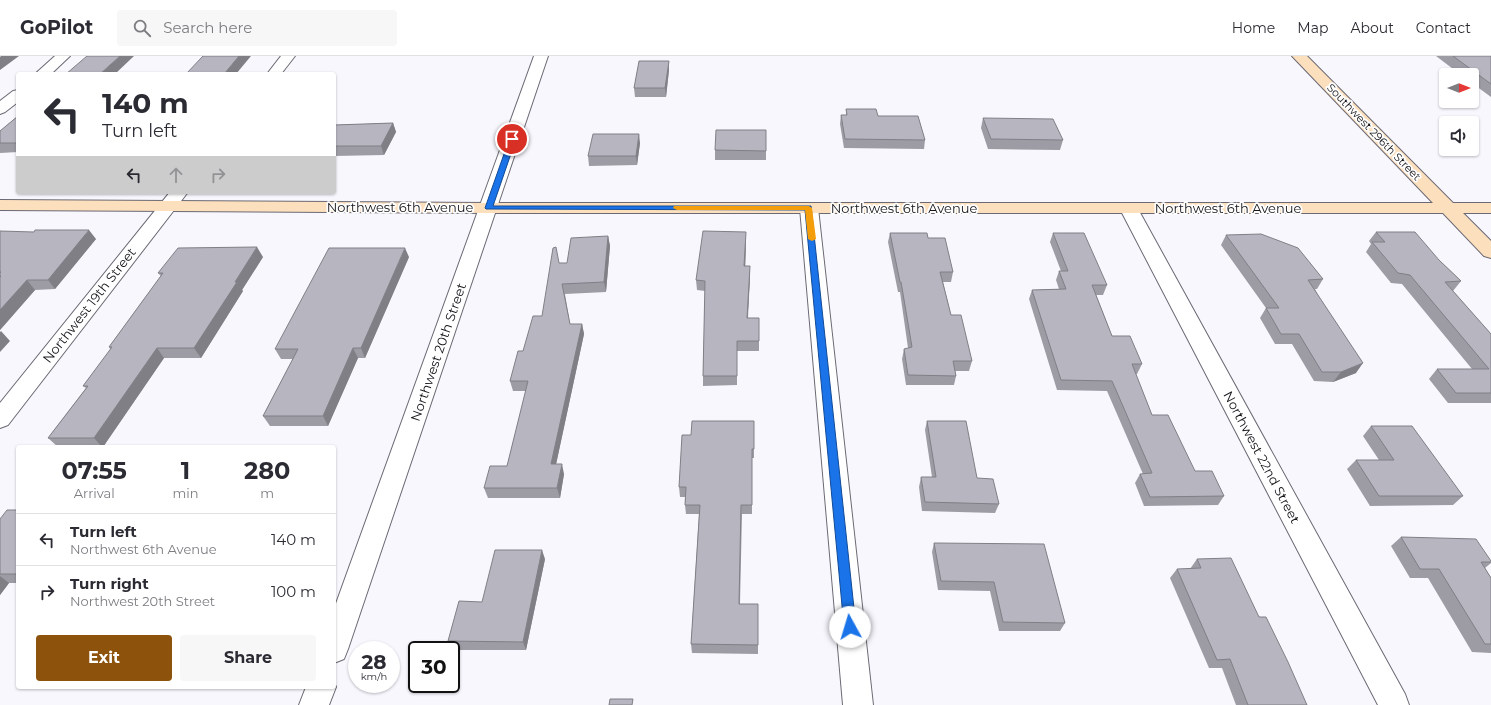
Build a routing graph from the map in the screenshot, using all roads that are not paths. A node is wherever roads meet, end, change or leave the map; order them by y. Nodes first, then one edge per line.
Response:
1 (63, 56) edge
2 (288, 56) edge
3 (541, 56) edge
4 (1299, 56) edge
5 (44, 72) edge
6 (276, 72) edge
7 (16, 96) edge
8 (0, 109) edge
9 (174, 199) edge
10 (0, 205) edge
11 (488, 208) junction
12 (809, 208) junction
13 (1448, 208) junction
14 (1491, 208) edge
15 (1129, 209) junction
16 (1491, 252) edge
17 (0, 419) edge
18 (336, 643) edge
19 (320, 689) edge
20 (314, 705) edge
21 (858, 705) edge
22 (1394, 705) edge

1 - 5 street
2 - 6 street
3 - 11 street, Northwest 20th Street
4 - 13 street, Southwest 296th Street
7 - 8 street
9 - 10 street, Northwest 6th Avenue
9 - 11 street, Northwest 6th Avenue
9 - 17 street, Northwest 19th Street
11 - 12 street, Northwest 6th Avenue
11 - 18 street, Northwest 20th Street
12 - 15 street, Northwest 6th Avenue
12 - 21 street
13 - 14 street, Northwest 6th Avenue
13 - 15 street, Northwest 6th Avenue
13 - 16 street, Southwest 296th Street
15 - 22 street, Northwest 22nd Street
19 - 20 street

